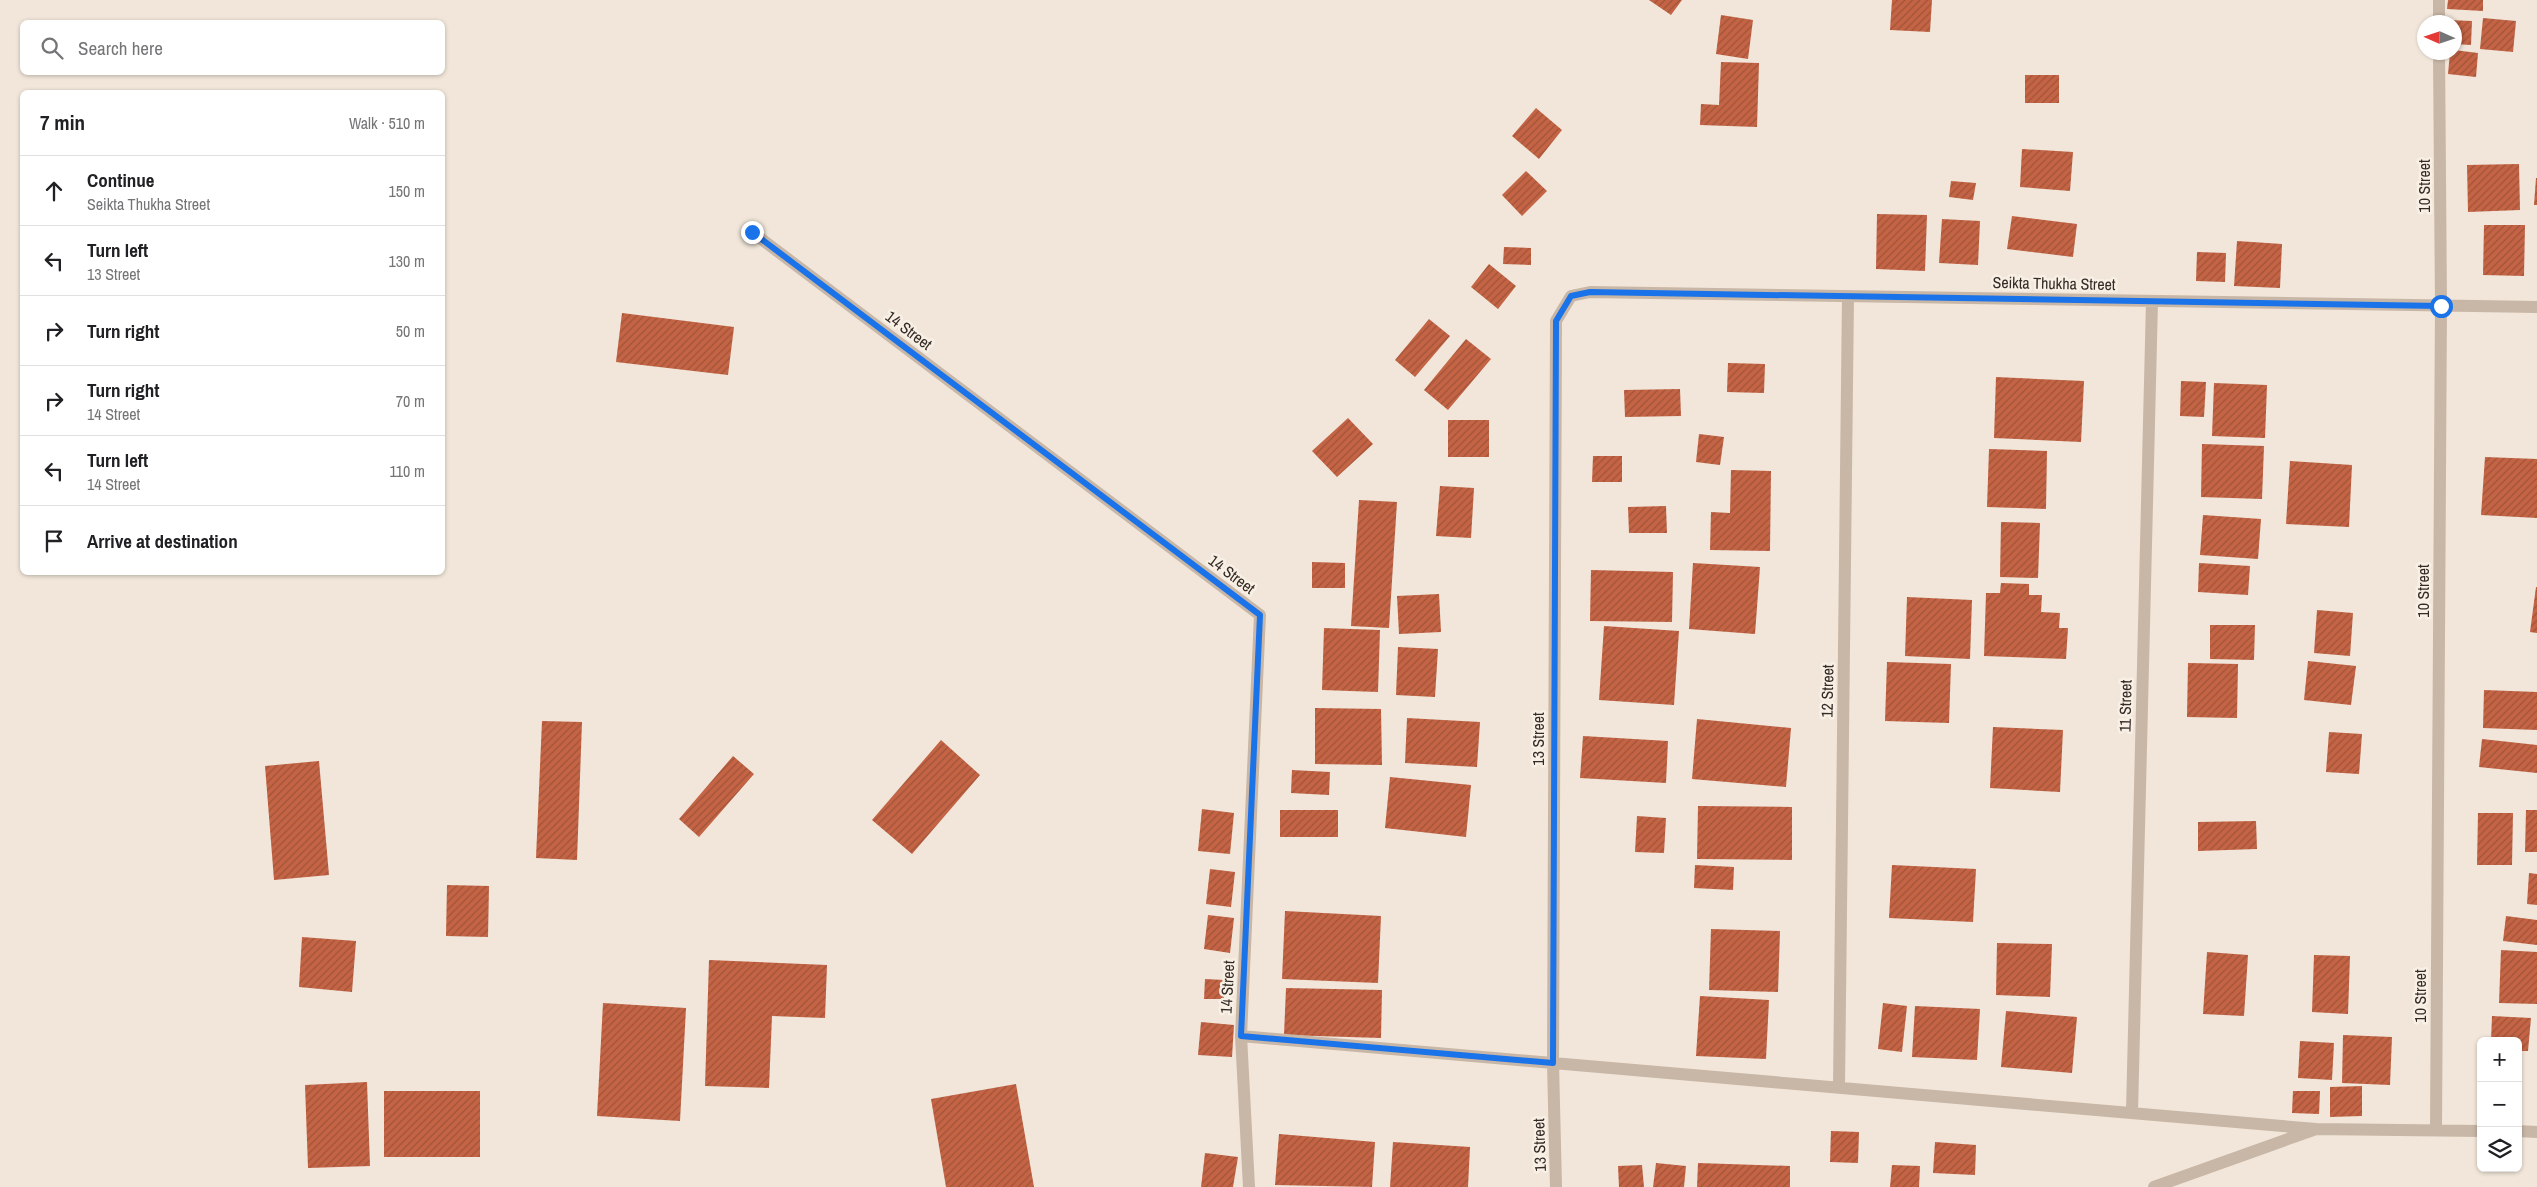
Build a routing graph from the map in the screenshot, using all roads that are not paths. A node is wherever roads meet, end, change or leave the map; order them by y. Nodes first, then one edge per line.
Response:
1 (2439, 0) edge
2 (2439, 15) edge
3 (2439, 60) edge
4 (752, 232) dead end
5 (1571, 296) joint
6 (1848, 296) junction
7 (2152, 301) junction
8 (2441, 306) junction
9 (2537, 307) edge
10 (1241, 1036) junction
11 (1553, 1063) junction
12 (1839, 1087) junction
13 (2132, 1112) junction
14 (2316, 1129) junction
15 (2436, 1130) junction
16 (2477, 1131) edge
17 (2522, 1131) edge
18 (2537, 1132) edge
19 (1249, 1187) edge
20 (1556, 1187) edge
21 (2154, 1187) edge

1 - 2 street
3 - 8 street, 10 Street
4 - 10 street, 14 Street
5 - 6 street, Seikta Thukha Street
5 - 11 street, 13 Street
6 - 7 street, Seikta Thukha Street
6 - 12 street, 12 Street
7 - 8 street, Seikta Thukha Street
7 - 13 street, 11 Street
8 - 9 street, Seikta Thukha Street
8 - 15 street, 10 Street
10 - 11 street
10 - 19 street, 14 Street
11 - 12 street
11 - 20 street, 13 Street
12 - 13 street
13 - 14 street
14 - 15 street
14 - 21 street
15 - 16 street
17 - 18 street

